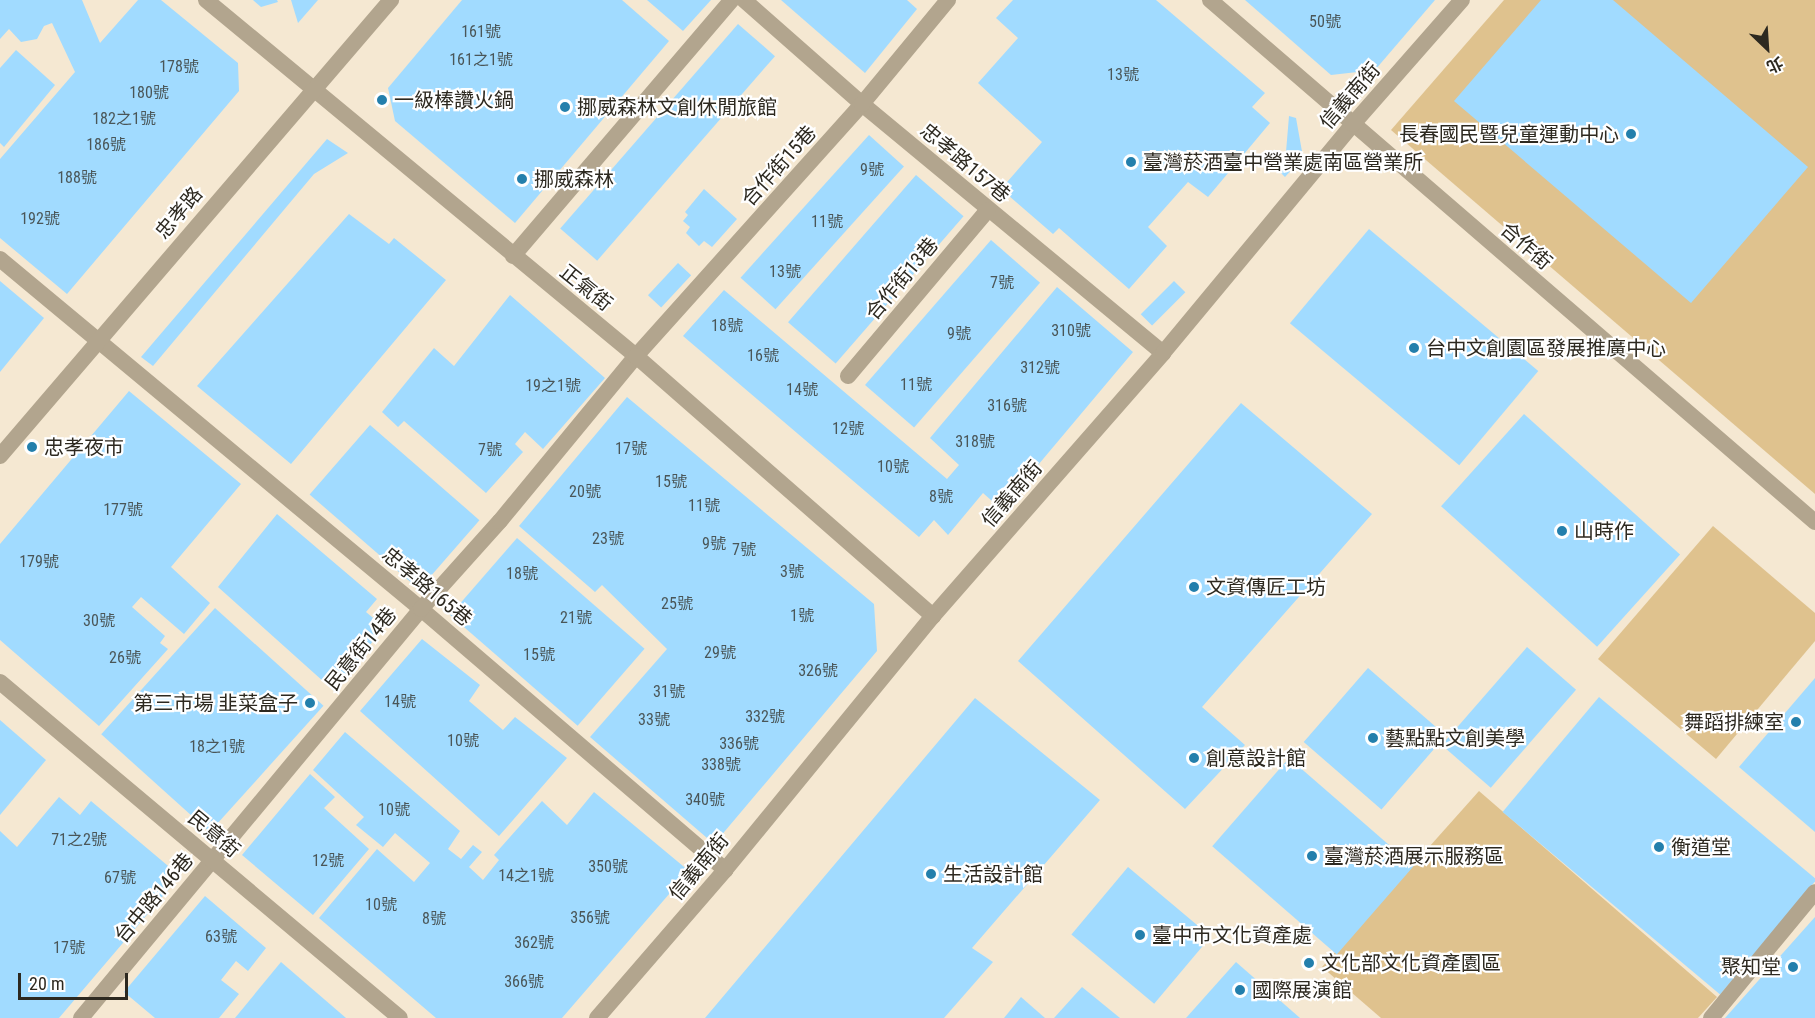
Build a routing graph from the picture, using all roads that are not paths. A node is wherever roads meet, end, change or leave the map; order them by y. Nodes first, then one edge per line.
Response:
1 (206, 0) edge
2 (391, 0) edge
3 (732, 0) edge
4 (744, 0) edge
5 (948, 0) edge
6 (1210, 0) edge
7 (1461, 0) edge
8 (312, 89) junction
9 (862, 104) junction
10 (1353, 124) junction
11 (988, 210) junction
12 (513, 256) junction
13 (0, 259) edge
14 (98, 341) junction
15 (1163, 353) junction
16 (636, 356) junction
17 (848, 376) dead end
18 (0, 456) edge
19 (1815, 522) edge
20 (421, 609) junction
21 (933, 616) junction
22 (0, 682) edge
23 (214, 861) junction
24 (725, 870) junction
25 (1815, 892) edge
26 (81, 1018) edge
27 (400, 1018) edge
28 (597, 1018) edge
29 (1711, 1018) edge

1 - 8 street, 正氣街
2 - 8 street, 忠孝路
3 - 12 street
4 - 9 street, 忠孝路157巷
5 - 9 street, 合作街15巷
6 - 10 street, 合作街
7 - 10 street, 信義南街
8 - 12 street, 正氣街
8 - 14 street, 忠孝路
9 - 11 street, 忠孝路157巷
9 - 16 street, 合作街15巷
10 - 15 street, 信義南街
10 - 19 street, 合作街
11 - 15 street, 忠孝路157巷
11 - 17 street, 合作街13巷
12 - 16 street, 正氣街
13 - 14 street, 忠孝路165巷
14 - 18 street, 忠孝路
14 - 20 street, 忠孝路165巷
15 - 21 street, 信義南街
16 - 20 street, 民意街14巷
16 - 21 street, 正氣街
20 - 23 street, 民意街14巷
20 - 24 street, 忠孝路165巷
21 - 24 street, 信義南街
22 - 23 street, 民意街
23 - 26 street, 台中路146巷
23 - 27 street, 民意街
24 - 28 street, 信義南街
25 - 29 street

